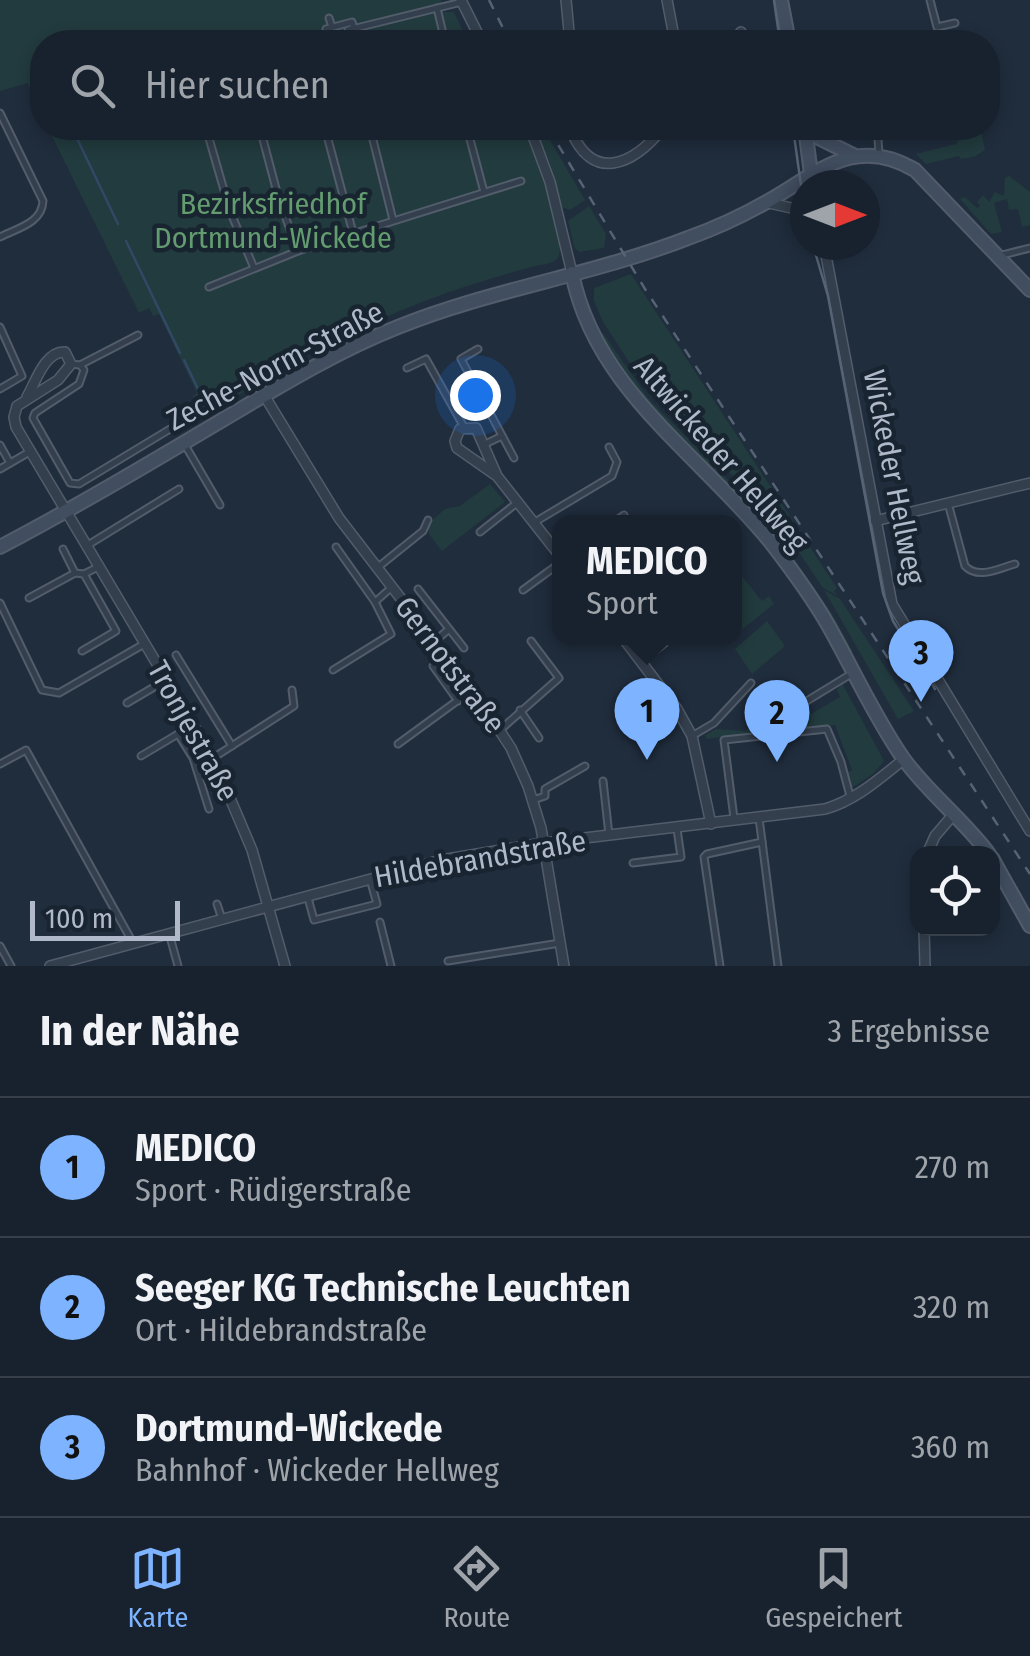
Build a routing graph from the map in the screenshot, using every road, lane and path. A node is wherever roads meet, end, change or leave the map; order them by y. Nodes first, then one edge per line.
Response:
1 (566, 0) edge
2 (667, 0) edge
3 (781, 0) edge
4 (930, 0) edge
5 (462, 1) edge
6 (437, 8) junction
7 (329, 18) dead end
8 (955, 23) dead end
9 (332, 28) junction
10 (351, 29) joint
11 (326, 30) edge
12 (442, 30) edge
13 (476, 30) edge
14 (569, 30) edge
15 (673, 30) edge
16 (787, 30) edge
17 (0, 113) edge
18 (209, 140) edge
19 (263, 140) edge
20 (328, 140) edge
21 (373, 140) edge
22 (470, 140) edge
23 (534, 140) edge
24 (577, 140) edge
25 (652, 140) edge
26 (807, 140) edge
27 (823, 140) edge
28 (878, 140) edge
29 (854, 155) junction
30 (878, 155) junction
31 (811, 170) edge
32 (829, 170) edge
33 (521, 181) dead end
34 (790, 191) edge
35 (484, 193) junction
36 (766, 202) junction
37 (790, 208) edge
38 (394, 220) junction
39 (353, 234) junction
40 (0, 237) edge
41 (1030, 248) edge
42 (298, 251) junction
43 (999, 256) junction
44 (827, 260) edge
45 (254, 268) junction
46 (572, 274) junction
47 (209, 287) dead end
48 (1030, 290) edge
49 (0, 327) edge
50 (138, 335) dead end
51 (478, 349) dead end
52 (75, 365) junction
53 (407, 368) dead end
54 (0, 389) edge
55 (264, 395) junction
56 (27, 397) junction
57 (175, 426) dead end
58 (464, 427) junction
59 (502, 436) junction
60 (183, 443) junction
61 (0, 445) edge
62 (483, 445) junction
63 (609, 447) dead end
64 (30, 452) junction
65 (514, 458) dead end
66 (10, 463) junction
67 (0, 468) edge
68 (498, 476) junction
69 (1030, 483) edge
70 (179, 489) dead end
71 (518, 502) junction
72 (948, 503) junction
73 (220, 506) dead end
74 (66, 512) junction
75 (428, 520) dead end
76 (875, 521) junction
77 (534, 523) junction
78 (480, 532) dead end
79 (86, 546) junction
80 (336, 547) dead end
81 (0, 548) edge
82 (62, 548) dead end
83 (552, 548) edge
84 (1016, 564) dead end
85 (552, 566) edge
86 (98, 567) junction
87 (377, 568) junction
88 (74, 573) junction
89 (84, 574) junction
90 (392, 587) junction
91 (418, 589) dead end
92 (524, 590) dead end
93 (28, 598) dead end
94 (376, 602) junction
95 (0, 603) edge
96 (449, 629) junction
97 (434, 641) junction
98 (531, 642) dead end
99 (144, 644) junction
100 (628, 645) edge
101 (663, 645) edge
102 (464, 648) dead end
103 (82, 651) dead end
104 (176, 655) dead end
105 (641, 661) junction
106 (433, 666) dead end
107 (332, 670) dead end
108 (854, 672) junction
109 (166, 680) junction
110 (751, 683) dead end
111 (292, 690) dead end
112 (472, 690) junction
113 (458, 701) junction
114 (126, 703) dead end
115 (520, 710) junction
116 (792, 710) dead end
117 (193, 725) junction
118 (500, 730) junction
119 (178, 734) junction
120 (692, 736) junction
121 (539, 738) dead end
122 (398, 744) dead end
123 (232, 746) junction
124 (142, 756) dead end
125 (213, 758) junction
126 (904, 759) junction
127 (0, 764) edge
128 (584, 766) dead end
129 (603, 782) dead end
130 (852, 798) junction
131 (532, 800) junction
132 (1030, 802) edge
133 (1017, 806) junction
134 (209, 809) dead end
135 (953, 815) junction
136 (759, 818) junction
137 (734, 821) junction
138 (711, 824) junction
139 (677, 827) junction
140 (1030, 831) edge
141 (609, 835) junction
142 (762, 842) junction
143 (544, 843) junction
144 (932, 846) edge
145 (982, 846) edge
146 (632, 863) dead end
147 (1000, 872) edge
148 (370, 878) junction
149 (307, 895) junction
150 (218, 904) dead end
151 (268, 906) junction
152 (222, 919) junction
153 (380, 922) dead end
154 (1030, 926) edge
155 (169, 933) junction
156 (924, 936) edge
157 (133, 943) junction
158 (560, 943) junction
159 (0, 946) edge
160 (448, 962) dead end
161 (11, 966) edge
162 (50, 966) edge
163 (178, 966) edge
164 (285, 966) edge
165 (391, 966) edge
166 (564, 966) edge
167 (720, 966) edge
168 (778, 966) edge
169 (924, 966) edge

1 - 14 street
2 - 15 street
3 - 16 main road
4 - 8 lane
5 - 6 lane
5 - 13 street
6 - 10 lane
6 - 12 lane
7 - 9 lane
9 - 10 lane
9 - 11 lane
17 - 40 lane
18 - 45 lane
19 - 42 lane
20 - 39 lane
21 - 38 lane
22 - 35 lane
23 - 46 street
24 - 25 street
26 - 31 main road
27 - 29 main road
28 - 30 lane
29 - 30 main road
29 - 32 main road, Zeche-Norm-Straße
30 - 43 main road
33 - 35 lane
34 - 36 main road, Zeche-Norm-Straße
35 - 38 lane
36 - 37 street
36 - 46 main road, Zeche-Norm-Straße
38 - 39 lane
39 - 42 lane
41 - 43 lane
42 - 45 lane
43 - 48 main road
44 - 76 street, Wickeder Hellweg
45 - 47 lane
46 - 55 main road, Zeche-Norm-Straße
46 - 108 main road, Altwickeder Hellweg
49 - 54 lane
50 - 52 lane
51 - 59 lane
52 - 56 street
52 - 56 street
52 - 57 lane
53 - 58 lane
55 - 60 main road, Zeche-Norm-Straße
55 - 87 street, Gernotstraße
56 - 64 street, Tronjestraße
58 - 62 street
58 - 68 street
59 - 62 lane
59 - 65 lane
60 - 73 lane
60 - 74 main road, Zeche-Norm-Straße
61 - 66 lane
62 - 68 street
63 - 77 lane
64 - 66 lane
64 - 74 street, Tronjestraße
66 - 67 lane
68 - 71 street
69 - 72 street
70 - 79 lane
71 - 77 street
71 - 78 lane
72 - 76 street
72 - 84 lane
74 - 79 street, Tronjestraße
74 - 81 main road, Zeche-Norm-Straße
75 - 87 lane
76 - 133 street, Wickeder Hellweg
77 - 83 street
79 - 86 street, Tronjestraße
80 - 94 lane
82 - 88 lane
85 - 92 lane
86 - 89 lane
86 - 99 street, Tronjestraße
87 - 90 street, Gernotstraße
88 - 89 lane
88 - 93 lane
89 - 103 lane
90 - 94 lane
90 - 97 street, Gernotstraße
91 - 96 lane
94 - 107 lane
95 - 99 lane
96 - 97 lane
96 - 102 lane
97 - 112 street, Gernotstraße
98 - 115 lane
99 - 109 street, Tronjestraße
100 - 105 street
101 - 105 lane
104 - 123 lane
105 - 120 street
106 - 113 lane
108 - 116 lane
108 - 126 main road, Altwickeder Hellweg
109 - 114 lane
109 - 117 street, Tronjestraße
110 - 120 lane
111 - 123 lane
112 - 113 lane
112 - 118 street, Gernotstraße
113 - 122 lane
115 - 118 lane
115 - 121 lane
117 - 119 lane
117 - 125 street, Tronjestraße
118 - 131 street, Gernotstraße
119 - 124 lane
119 - 134 lane
120 - 138 street
123 - 125 lane
125 - 151 street, Tronjestraße
126 - 130 street, Hildebrandstraße
126 - 135 main road, Altwickeder Hellweg
127 - 157 lane
128 - 131 lane
129 - 141 lane
130 - 136 street, Hildebrandstraße
130 - 137 lane
131 - 143 street, Gernotstraße
132 - 133 street
133 - 140 street, Wickeder Hellweg
135 - 144 street
135 - 145 main road, Altwickeder Hellweg
136 - 137 street, Hildebrandstraße
136 - 142 lane
137 - 138 street, Hildebrandstraße
138 - 139 street, Hildebrandstraße
139 - 141 street, Hildebrandstraße
139 - 146 lane
141 - 143 street, Hildebrandstraße
142 - 167 lane
142 - 168 lane
143 - 148 street, Hildebrandstraße
143 - 158 street, Gernotstraße
147 - 154 main road, Altwickeder Hellweg
148 - 149 street, Hildebrandstraße
148 - 149 lane
149 - 151 street, Hildebrandstraße
150 - 152 lane
151 - 152 street, Hildebrandstraße
151 - 164 street, Tronjestraße
152 - 155 street, Hildebrandstraße
153 - 165 lane
155 - 157 street, Hildebrandstraße
155 - 163 lane
156 - 169 street
157 - 162 street, Hildebrandstraße
158 - 160 lane
158 - 166 street, Gernotstraße
159 - 161 lane

